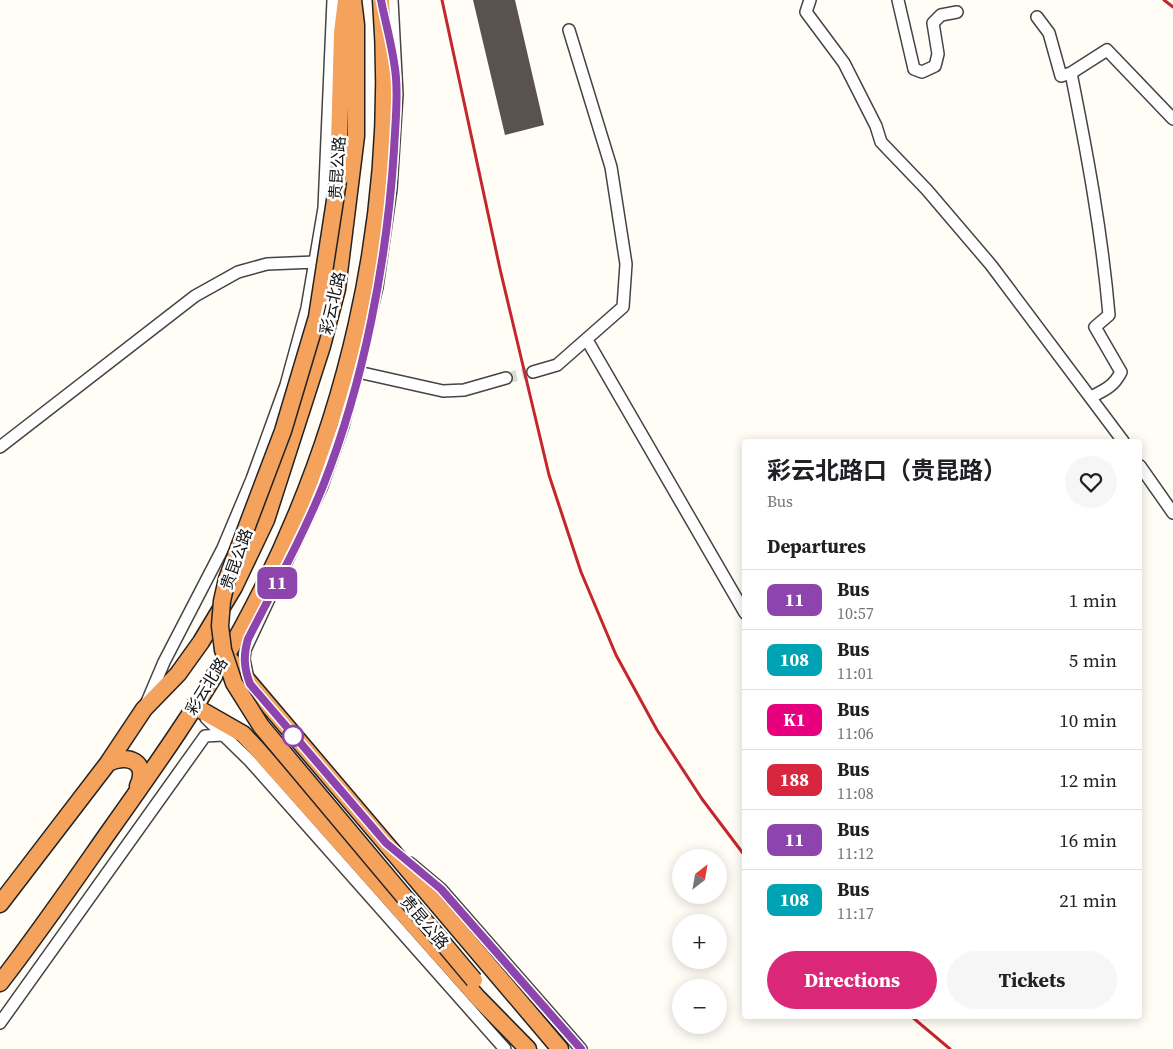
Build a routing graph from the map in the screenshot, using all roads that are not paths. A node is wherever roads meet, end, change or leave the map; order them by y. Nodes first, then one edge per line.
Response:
1 (333, 0) edge
2 (346, 0) edge
3 (353, 0) edge
4 (386, 0) edge
5 (810, 0) edge
6 (898, 0) edge
7 (957, 12) dead end
8 (1037, 17) dead end
9 (569, 30) dead end
10 (1071, 73) junction
11 (390, 75) junction
12 (1173, 119) edge
13 (315, 262) junction
14 (587, 340) junction
15 (358, 372) junction
16 (533, 372) tunnel mouth
17 (506, 378) tunnel mouth
18 (1092, 397) junction
19 (1121, 439) edge
20 (0, 447) edge
21 (1142, 469) edge
22 (1173, 513) edge
23 (742, 608) edge
24 (248, 639) junction
25 (226, 655) junction
26 (250, 684) junction
27 (194, 706) junction
28 (144, 709) junction
29 (276, 715) junction
30 (242, 734) junction
31 (223, 735) junction
32 (108, 763) junction
33 (132, 800) junction
34 (386, 843) junction
35 (0, 904) edge
36 (0, 983) edge
37 (0, 1024) edge
38 (505, 1049) edge
39 (528, 1049) edge
40 (536, 1049) edge
41 (560, 1049) edge
42 (581, 1049) edge

1 - 13 street
2 - 40 highway, 贵昆公路, bridge
3 - 28 highway, 彩云北路
4 - 11 highway, 彩云北路
4 - 11 highway
5 - 18 street
6 - 7 street
8 - 10 street
9 - 14 street
10 - 12 street
10 - 18 street
11 - 15 street
11 - 25 highway, 彩云北路
13 - 20 street
13 - 28 street
14 - 16 street
14 - 23 street
15 - 17 street
15 - 24 street
18 - 19 street
21 - 22 street
24 - 25 highway
24 - 26 street
25 - 26 highway, 贵昆公路
25 - 27 highway, 彩云北路
26 - 29 highway, 贵昆公路
27 - 30 highway
27 - 31 street
27 - 33 highway, 彩云北路
28 - 32 highway, 彩云北路
29 - 30 highway
29 - 34 highway, 贵昆公路
30 - 39 highway
31 - 37 street
31 - 38 street
32 - 33 highway
32 - 35 highway, 彩云北路
33 - 36 highway, 彩云北路
34 - 41 highway, 贵昆公路
34 - 42 street

